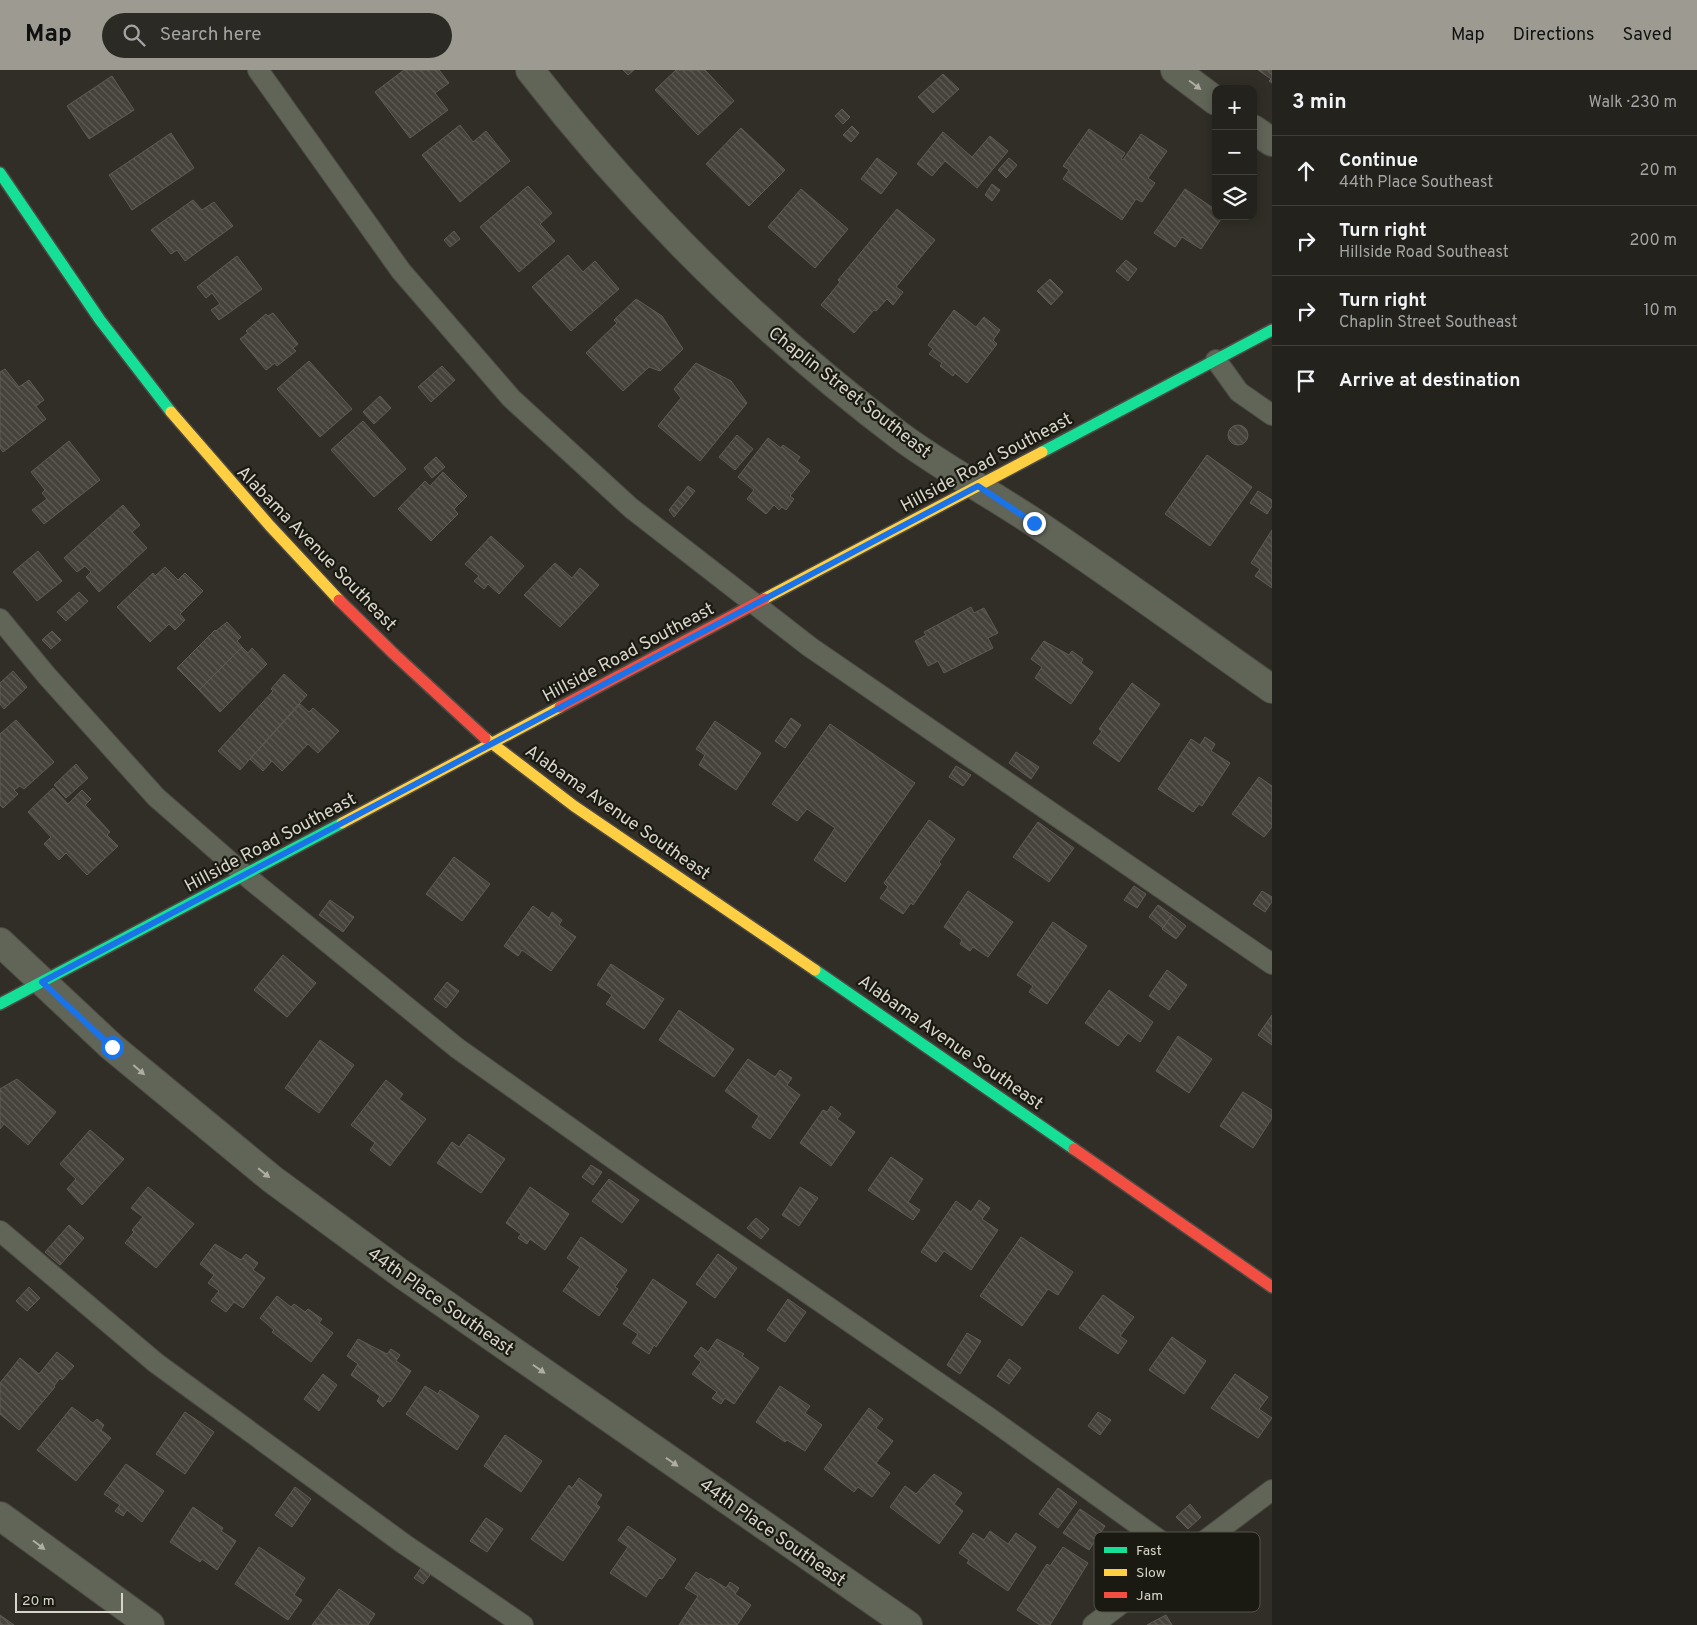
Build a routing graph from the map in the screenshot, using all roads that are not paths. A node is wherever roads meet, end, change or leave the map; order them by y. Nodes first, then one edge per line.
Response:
1 (258, 70) edge
2 (530, 70) edge
3 (1175, 70) edge
4 (1212, 97) edge
5 (1254, 130) edge
6 (1272, 142) edge
7 (0, 173) edge
8 (1272, 330) edge
9 (1216, 360) junction
10 (1272, 415) edge
11 (978, 486) junction
12 (754, 605) junction
13 (0, 619) edge
14 (1272, 689) edge
15 (494, 743) junction
16 (245, 875) junction
17 (0, 942) edge
18 (1272, 964) edge
19 (42, 982) junction
20 (0, 1004) edge
21 (0, 1231) edge
22 (1272, 1287) edge
23 (1272, 1490) edge
24 (0, 1516) edge
25 (1148, 1532) edge
26 (1216, 1532) edge
27 (1110, 1612) edge
28 (150, 1625) edge
29 (523, 1625) edge
30 (908, 1625) edge
31 (1093, 1625) edge

1 - 12 lane
2 - 11 street, Chaplin Street Southeast
3 -> 4 street
5 - 6 street
7 - 15 street, Alabama Avenue Southeast
8 - 9 street, Hillside Road Southeast
9 - 10 lane
9 - 11 street, Hillside Road Southeast
11 - 12 street, Hillside Road Southeast
11 - 14 street, Chaplin Street Southeast
12 - 15 street, Hillside Road Southeast
12 - 18 lane
13 - 16 lane
15 - 16 street, Hillside Road Southeast
15 - 22 street, Alabama Avenue Southeast
16 - 19 street, Hillside Road Southeast
16 - 25 lane
17 - 19 street, 44th Place Southeast
19 - 20 street, Hillside Road Southeast
19 -> 30 street, 44th Place Southeast
21 - 29 lane
23 - 26 lane
24 -> 28 street
27 - 31 lane

